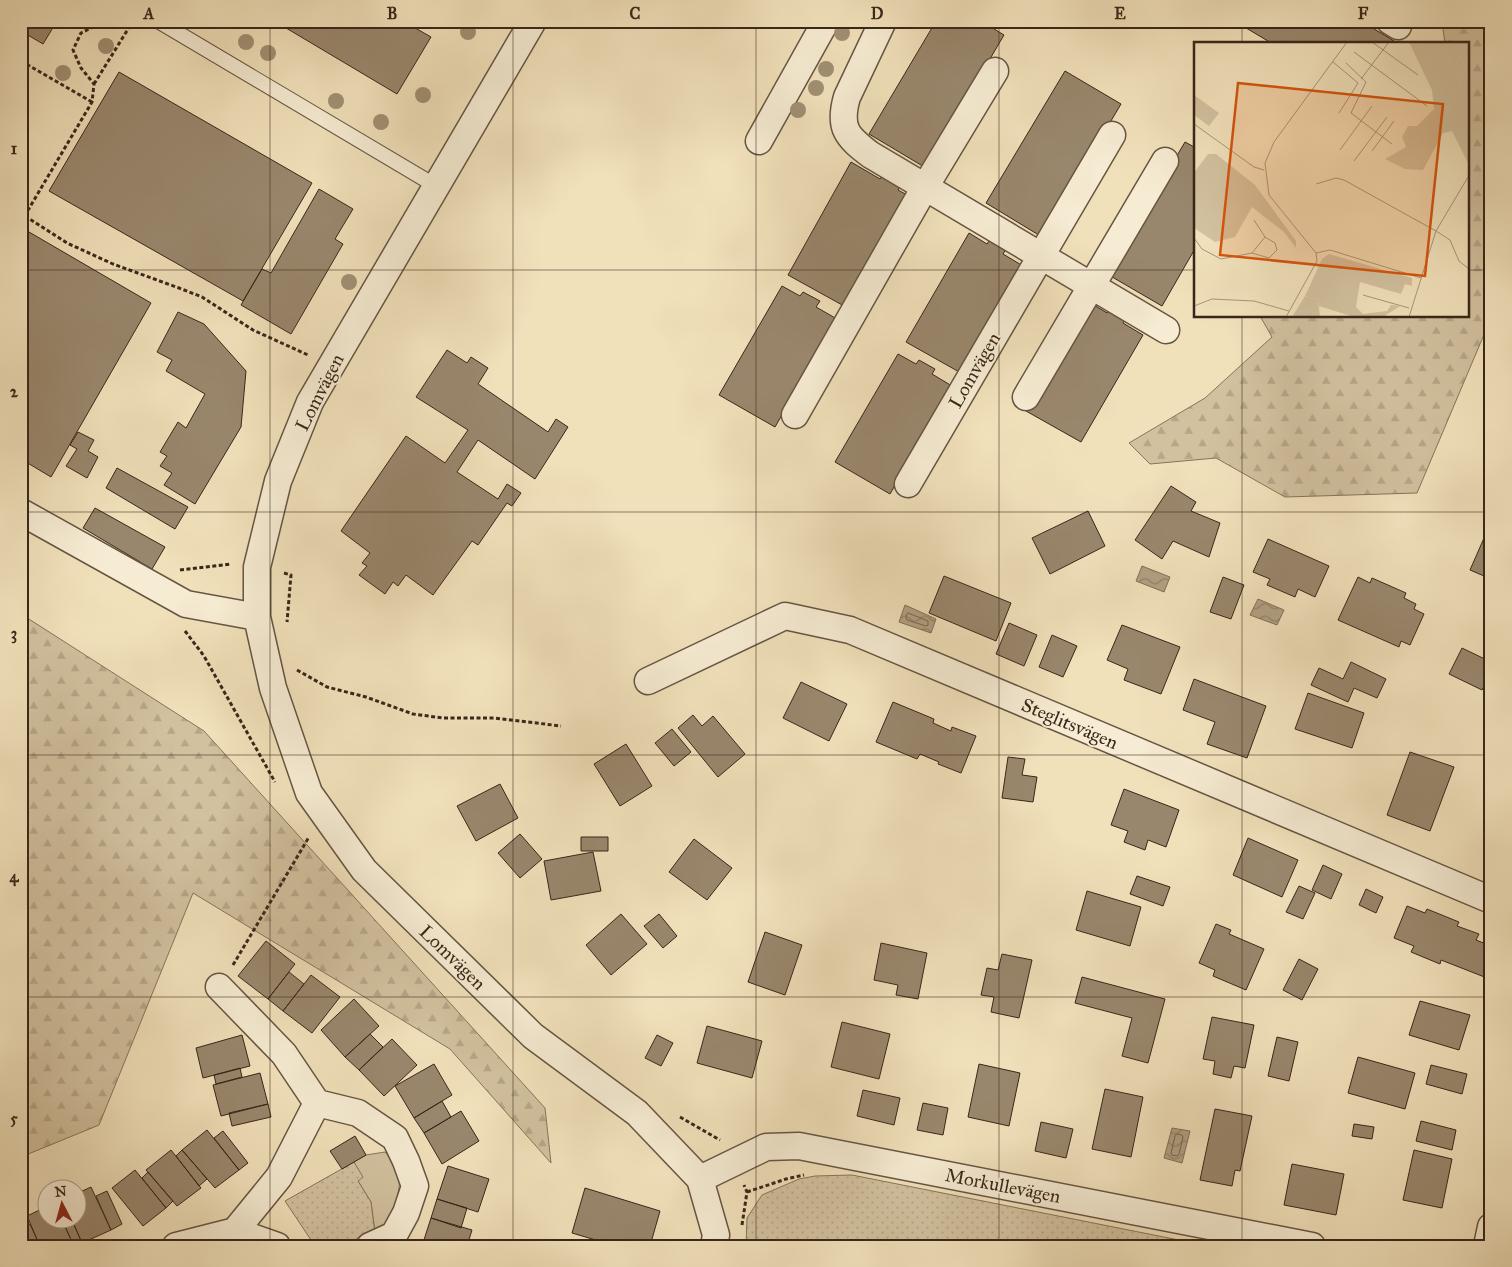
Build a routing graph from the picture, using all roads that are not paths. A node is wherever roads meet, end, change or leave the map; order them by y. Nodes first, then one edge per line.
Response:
1 (158, 21) edge
2 (533, 21) edge
3 (826, 21) edge
4 (883, 21) edge
5 (995, 71) dead end
6 (1112, 135) dead end
7 (759, 141) dead end
8 (1165, 161) dead end
9 (436, 186) junction
10 (925, 187) junction
11 (1041, 256) junction
12 (1092, 286) junction
13 (1166, 330) dead end
14 (1026, 397) dead end
15 (795, 416) dead end
16 (908, 484) dead end
17 (21, 512) edge
18 (257, 617) junction
19 (648, 681) dead end
20 (1491, 900) edge
21 (219, 987) road end
22 (317, 1103) junction
23 (700, 1180) junction
24 (1491, 1228) edge
25 (236, 1230) junction
26 (176, 1246) edge
27 (277, 1246) edge
28 (370, 1246) edge
29 (714, 1246) edge
30 (1312, 1246) edge
31 (1487, 1246) edge

1 - 9 lane
2 - 9 street, Lomvägen
3 - 7 street
4 - 10 street
5 - 10 street
6 - 11 street, Lomvägen
8 - 12 street
9 - 18 street, Lomvägen
10 - 11 street
10 - 15 street
11 - 12 street
11 - 16 street, Lomvägen
12 - 13 street
12 - 14 street
17 - 18 street
18 - 23 street, Lomvägen
19 - 20 street, Steglitsvägen
21 - 22 street
22 - 25 street
22 - 28 street
23 - 29 street, Lomvägen
23 - 30 street, Morkullevägen
24 - 31 street
25 - 26 street
25 - 27 street

